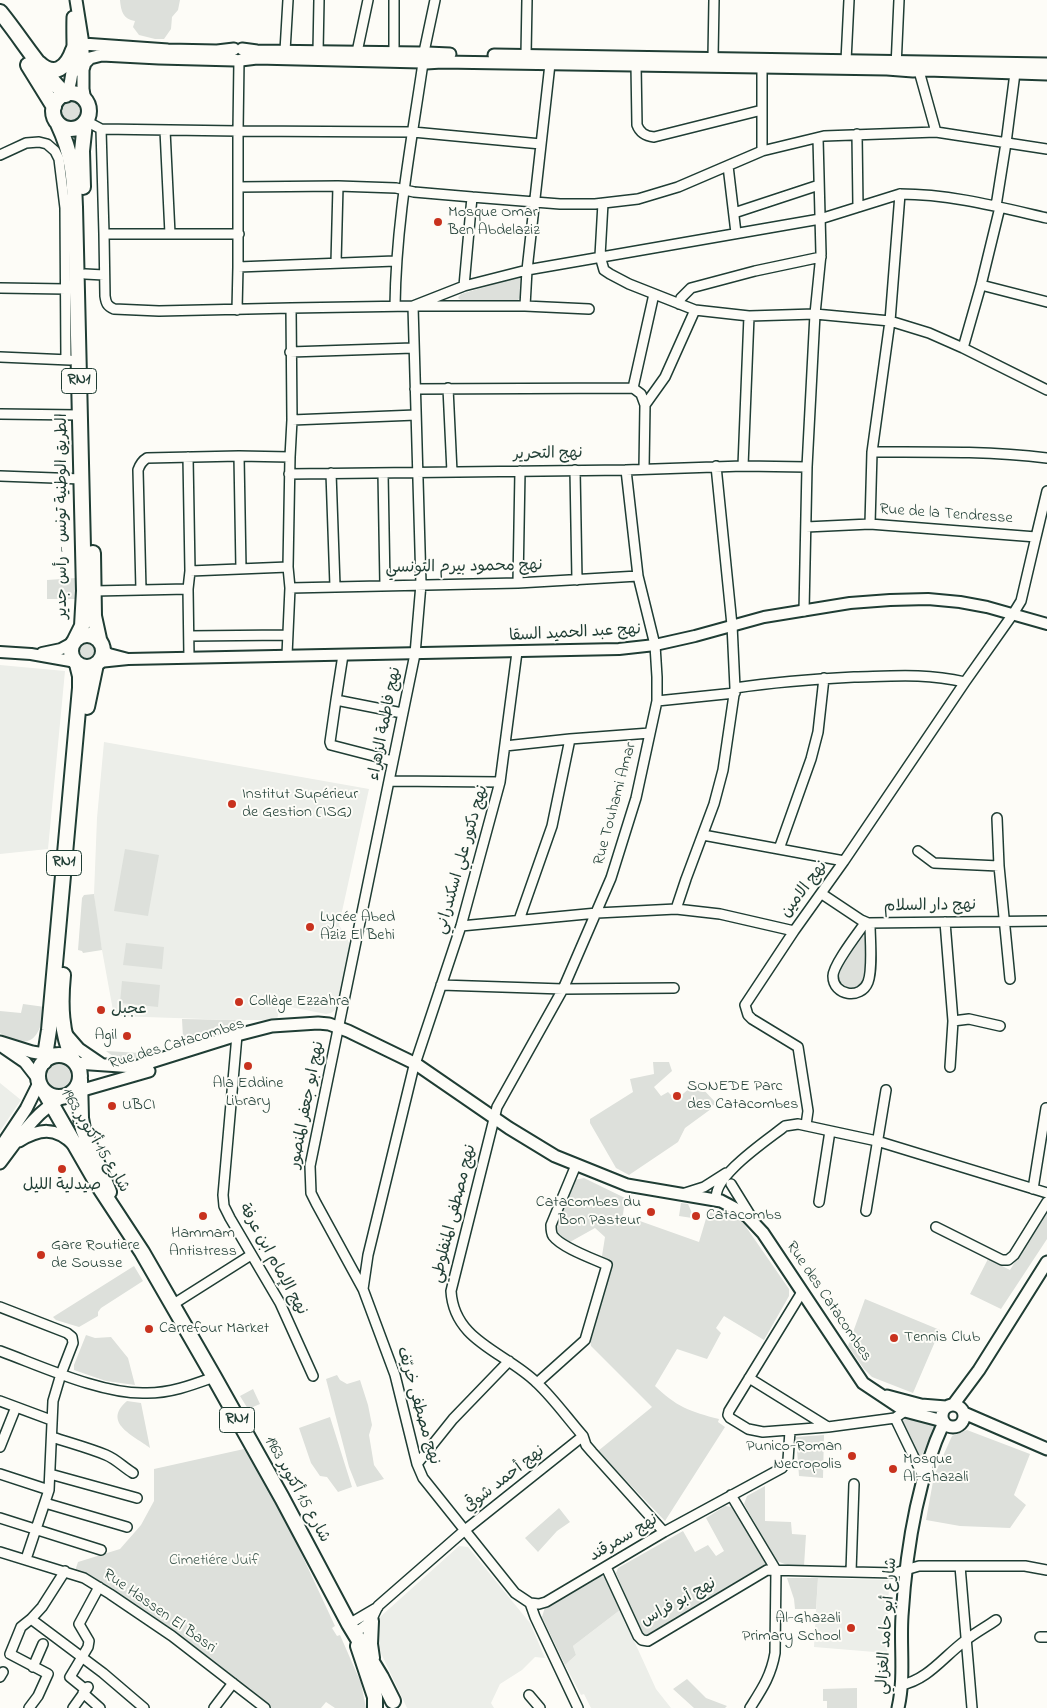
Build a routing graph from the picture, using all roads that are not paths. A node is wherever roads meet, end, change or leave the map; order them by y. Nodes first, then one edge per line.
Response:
1 (75, 0) edge
2 (288, 0) edge
3 (319, 0) edge
4 (368, 0) edge
5 (394, 0) edge
6 (435, 0) edge
7 (527, 0) edge
8 (714, 0) edge
9 (849, 0) edge
10 (899, 0) edge
11 (0, 12) edge
12 (0, 17) edge
13 (78, 47) junction
14 (286, 51) junction
15 (318, 52) junction
16 (357, 52) junction
17 (394, 53) junction
18 (238, 55) junction
19 (526, 55) junction
20 (424, 58) junction
21 (713, 58) junction
22 (36, 60) junction
23 (846, 61) junction
24 (550, 64) junction
25 (1047, 64) edge
26 (636, 65) junction
27 (896, 66) junction
28 (919, 66) junction
29 (762, 67) junction
30 (82, 73) junction
31 (1015, 73) junction
32 (1047, 74) edge
33 (66, 94) junction
34 (86, 101) junction
35 (54, 107) junction
36 (762, 110) junction
37 (85, 122) junction
38 (58, 124) junction
39 (101, 129) junction
40 (165, 130) junction
41 (238, 131) junction
42 (413, 132) junction
43 (936, 132) junction
44 (856, 134) junction
45 (818, 138) junction
46 (1006, 142) junction
47 (541, 144) junction
48 (1047, 149) edge
49 (762, 150) junction
50 (0, 156) edge
51 (728, 166) junction
52 (819, 185) junction
53 (338, 186) junction
54 (238, 187) junction
55 (403, 190) junction
56 (900, 194) junction
57 (472, 197) junction
58 (535, 202) junction
59 (604, 203) junction
60 (998, 206) junction
61 (70, 207) junction
62 (858, 207) junction
63 (734, 213) junction
64 (1047, 218) edge
65 (820, 219) junction
66 (736, 233) junction
67 (104, 234) junction
68 (170, 234) junction
69 (239, 234) junction
70 (600, 256) junction
71 (821, 257) junction
72 (395, 261) junction
73 (336, 263) junction
74 (238, 267) junction
75 (527, 270) junction
76 (104, 275) junction
77 (73, 283) junction
78 (981, 284) junction
79 (464, 286) junction
80 (0, 288) edge
81 (654, 294) junction
82 (1047, 302) edge
83 (679, 304) junction
84 (395, 306) junction
85 (412, 306) junction
86 (525, 306) junction
87 (291, 308) junction
88 (589, 309) dead end
89 (237, 310) junction
90 (695, 310) junction
91 (815, 314) junction
92 (749, 316) junction
93 (890, 320) junction
94 (413, 348) junction
95 (963, 348) junction
96 (290, 352) junction
97 (0, 357) edge
98 (72, 360) junction
99 (448, 388) junction
100 (632, 388) junction
101 (415, 389) junction
102 (1047, 390) edge
103 (646, 405) junction
104 (0, 414) edge
105 (80, 415) junction
106 (416, 415) junction
107 (292, 420) junction
108 (872, 452) junction
109 (239, 456) junction
110 (188, 457) junction
111 (290, 457) junction
112 (1047, 458) edge
113 (716, 466) junction
114 (743, 466) junction
115 (807, 467) junction
116 (644, 469) junction
117 (575, 470) junction
118 (626, 470) junction
119 (520, 471) junction
120 (418, 472) junction
121 (452, 472) junction
122 (331, 473) junction
123 (382, 473) junction
124 (289, 474) junction
125 (0, 476) edge
126 (82, 479) junction
127 (1047, 491) edge
128 (870, 524) junction
129 (806, 527) junction
130 (1036, 537) junction
131 (288, 567) junction
132 (241, 569) junction
133 (190, 571) junction
134 (638, 576) junction
135 (577, 580) junction
136 (518, 583) junction
137 (421, 584) junction
138 (385, 585) junction
139 (335, 586) junction
140 (290, 588) junction
141 (141, 590) junction
142 (188, 590) junction
143 (94, 591) junction
144 (804, 611) junction
145 (1013, 614) junction
146 (1047, 624) edge
147 (732, 625) junction
148 (287, 635) junction
149 (189, 636) junction
150 (75, 641) junction
151 (655, 645) junction
152 (0, 652) edge
153 (517, 652) junction
154 (32, 654) junction
155 (99, 654) junction
156 (415, 654) junction
157 (287, 655) junction
158 (343, 655) junction
159 (189, 657) junction
160 (77, 663) junction
161 (824, 678) junction
162 (965, 682) junction
163 (735, 691) junction
164 (336, 700) junction
165 (657, 700) junction
166 (402, 713) junction
167 (650, 733) junction
168 (570, 739) junction
169 (505, 746) junction
170 (394, 761) junction
171 (390, 781) junction
172 (500, 782) junction
173 (997, 818) dead end
174 (703, 834) junction
175 (779, 849) junction
176 (918, 851) dead end
177 (844, 862) junction
178 (999, 866) junction
179 (822, 894) junction
180 (676, 909) junction
181 (598, 913) junction
182 (519, 920) junction
183 (1005, 921) junction
184 (1047, 921) edge
185 (944, 922) junction
186 (868, 923) junction
187 (461, 926) junction
188 (794, 931) junction
189 (1010, 979) dead end
190 (441, 985) junction
191 (674, 988) dead end
192 (563, 989) junction
193 (953, 1021) junction
194 (1000, 1026) dead end
195 (62, 1028) junction
196 (338, 1030) junction
197 (237, 1039) junction
198 (0, 1043) edge
199 (48, 1058) junction
200 (74, 1062) junction
201 (103, 1064) junction
202 (950, 1066) dead end
203 (414, 1067) junction
204 (41, 1085) junction
205 (886, 1090) dead end
206 (69, 1093) junction
207 (1046, 1108) edge
208 (494, 1119) junction
209 (806, 1125) junction
210 (830, 1131) junction
211 (877, 1141) junction
212 (15, 1143) junction
213 (0, 1148) edge
214 (79, 1151) junction
215 (0, 1163) edge
216 (576, 1165) junction
217 (730, 1170) junction
218 (731, 1184) junction
219 (1033, 1189) junction
220 (1047, 1193) edge
221 (682, 1194) junction
222 (719, 1201) junction
223 (819, 1202) dead end
224 (1047, 1202) edge
225 (114, 1209) junction
226 (866, 1211) dead end
227 (756, 1224) junction
228 (936, 1226) dead end
229 (251, 1255) junction
230 (1047, 1262) edge
231 (363, 1289) junction
232 (802, 1292) junction
233 (172, 1306) junction
234 (0, 1307) edge
235 (0, 1350) edge
236 (509, 1361) junction
237 (61, 1374) junction
238 (314, 1376) dead end
239 (214, 1377) junction
240 (749, 1378) junction
241 (537, 1383) junction
242 (0, 1401) edge
243 (16, 1407) junction
244 (956, 1408) junction
245 (903, 1410) junction
246 (51, 1420) junction
247 (950, 1424) junction
248 (828, 1427) junction
249 (996, 1428) junction
250 (790, 1431) junction
251 (583, 1436) junction
252 (52, 1437) junction
253 (0, 1447) edge
254 (1047, 1449) edge
255 (417, 1464) junction
256 (133, 1473) dead end
257 (0, 1474) edge
258 (50, 1474) junction
259 (923, 1476) junction
260 (854, 1484) dead end
261 (49, 1490) junction
262 (731, 1495) junction
263 (137, 1498) dead end
264 (45, 1503) junction
265 (0, 1518) edge
266 (127, 1527) dead end
267 (36, 1529) junction
268 (465, 1530) junction
269 (664, 1532) junction
270 (101, 1550) dead end
271 (0, 1552) edge
272 (26, 1559) junction
273 (960, 1566) junction
274 (606, 1567) junction
275 (776, 1570) junction
276 (906, 1570) junction
277 (1047, 1570) edge
278 (64, 1571) junction
279 (851, 1572) junction
280 (99, 1587) junction
281 (530, 1603) junction
282 (378, 1606) junction
283 (31, 1619) junction
284 (996, 1620) dead end
285 (371, 1621) junction
286 (352, 1629) junction
287 (966, 1640) junction
288 (43, 1644) dead end
289 (82, 1658) junction
290 (372, 1661) junction
291 (34, 1667) junction
292 (233, 1683) junction
293 (901, 1686) junction
294 (86, 1690) junction
295 (529, 1695) dead end
296 (396, 1705) edge
297 (29, 1708) edge
298 (72, 1708) edge
299 (100, 1708) edge
300 (144, 1708) edge
301 (214, 1708) edge
302 (265, 1708) edge
303 (376, 1708) edge
304 (540, 1708) edge
305 (578, 1708) edge
306 (750, 1708) edge
307 (898, 1708) edge
308 (972, 1708) edge

1 - 13 main road
2 - 14 street
3 - 15 street
4 - 16 street
5 - 17 street
6 - 20 street
7 - 19 street
8 - 21 street
9 - 23 street
10 - 27 street
11 - 22 main road
12 - 35 main road, RN1
13 - 18 main road
13 - 22 main road
13 - 30 main road
13 - 33 main road
14 - 15 main road
14 - 18 main road
15 - 16 main road
16 - 17 main road
17 - 20 main road
18 - 20 main road
18 - 30 main road
18 - 41 street
19 - 20 main road
19 - 21 main road
20 - 24 main road
20 - 42 street
21 - 23 main road
22 - 33 main road
23 - 27 main road
24 - 26 main road
24 - 47 street
25 - 28 main road
26 - 29 main road
26 - 36 street
27 - 28 main road
27 - 29 main road
28 - 31 main road
28 - 43 street
29 - 36 street
30 - 34 main road
31 - 32 main road
31 - 46 street
33 - 34 main road
33 - 35 main road
34 - 37 main road, RN1
35 - 38 main road, RN1
36 - 49 street
37 - 38 main road
37 - 39 street
37 - 77 main road, الطريق الوطنية تونس - رأس جدير / RN1
38 - 61 main road, الطريق الوطنية تونس - رأس جدير / RN1
39 - 40 street
39 - 67 street
40 - 41 street
40 - 68 street
41 - 42 street
41 - 54 street
42 - 47 street
42 - 55 street
43 - 44 street
43 - 46 street
44 - 45 street
44 - 62 street
45 - 49 street
45 - 52 street
46 - 48 street
46 - 60 street
47 - 58 street
49 - 51 street
50 - 61 street
51 - 59 street
51 - 63 street
52 - 63 street
52 - 65 street
53 - 54 street
53 - 55 street
53 - 73 street
54 - 69 street
55 - 57 street
55 - 72 street
56 - 60 street
56 - 62 street
56 - 93 street
57 - 58 street
57 - 79 street
58 - 59 street
58 - 75 street
59 - 70 street
60 - 64 street
60 - 78 street
61 - 77 main road, الطريق الوطنية تونس - رأس جدير / RN1
62 - 65 street
63 - 66 street
65 - 66 street
65 - 71 street
66 - 70 street
67 - 68 street
67 - 76 street
68 - 69 street
69 - 74 street
70 - 75 street
70 - 81 street
71 - 83 street
71 - 91 street
72 - 73 street
72 - 84 street
73 - 74 street
74 - 89 street
75 - 79 street
75 - 86 street
76 - 77 street
76 - 89 street
77 - 80 street
77 - 98 main road, الطريق الوطنية تونس - رأس جدير / RN1
77 - 143 main road, الطريق الوطنية تونس - رأس جدير / RN1
78 - 82 street
78 - 95 street
79 - 85 street
81 - 83 street
81 - 100 street
83 - 90 street
84 - 85 street
84 - 87 street
85 - 86 street
85 - 94 street, نهج فاطمة الزهراء
86 - 88 street
87 - 89 street
87 - 96 street
90 - 92 street
90 - 103 street
91 - 92 street
91 - 93 street
91 - 115 street
92 - 114 street
93 - 95 street
93 - 108 street
94 - 96 street
94 - 101 street, نهج فاطمة الزهراء
95 - 102 street
96 - 107 street
97 - 98 street
98 - 105 main road, الطريق الوطنية تونس - رأس جدير / RN1
99 - 100 street
99 - 101 street
99 - 121 street
100 - 103 street
101 - 106 street, نهج فاطمة الزهراء
103 - 116 street
104 - 105 street
105 - 126 main road, الطريق الوطنية تونس - رأس جدير / RN1
106 - 107 street
106 - 120 street, نهج فاطمة الزهراء
107 - 111 street
108 - 112 street
108 - 128 street
109 - 110 street
109 - 111 street
109 - 132 street
110 - 133 street
110 - 141 street
111 - 124 street
113 - 114 street, نهج التحرير
113 - 116 street, نهج التحرير
113 - 147 street
114 - 115 street, نهج التحرير
115 - 129 street
116 - 118 street, نهج التحرير
117 - 118 street, نهج التحرير
117 - 119 street, نهج التحرير
117 - 135 street
118 - 134 street, Rue Touhami Amar
119 - 121 street, نهج التحرير
119 - 136 street
120 - 121 street, نهج التحرير
120 - 123 street, نهج التحرير
120 - 137 street, نهج فاطمة الزهراء
122 - 123 street, نهج التحرير
122 - 124 street, نهج التحرير
122 - 139 street
123 - 138 street
124 - 131 street
125 - 126 street
126 - 150 main road, الطريق الوطنية تونس - رأس جدير / RN1
127 - 130 street
128 - 129 street, Rue de la Tendresse
128 - 130 street, Rue de la Tendresse
129 - 144 street
130 - 145 street, نهج الامين
131 - 132 street
131 - 140 street
132 - 133 street
133 - 142 street
134 - 135 street, نهج محمود بيرم التونسي
134 - 151 street, Rue Touhami Amar
135 - 136 street, نهج محمود بيرم التونسي
136 - 137 street, نهج محمود بيرم التونسي
137 - 138 street, نهج محمود بيرم التونسي
137 - 156 street, نهج فاطمة الزهراء
138 - 139 street, نهج محمود بيرم التونسي
139 - 140 street, نهج محمود بيرم التونسي
140 - 148 street
141 - 142 street
141 - 143 street
142 - 149 street
143 - 155 main road, الطريق الوطنية تونس - رأس جدير / RN1
144 - 145 street, نهج عبد الحميد السقا
144 - 147 street, نهج عبد الحميد السقا
145 - 146 street, نهج عبد الحميد السقا
145 - 162 street, نهج الامين
147 - 151 street, نهج عبد الحميد السقا
147 - 163 street
148 - 149 street
148 - 157 street
149 - 159 street
150 - 154 street
150 - 155 main road
150 - 160 main road, RN1
151 - 153 street, نهج عبد الحميد السقا
151 - 165 street, Rue Touhami Amar
152 - 154 street
153 - 156 street, نهج عبد الحميد السقا
153 - 169 street, نهج دكتور علي اسكندراني
154 - 160 street
155 - 159 street, نهج عبد الحميد السقا
155 - 160 main road
155 - 195 main road, الطريق الوطنية تونس - رأس جدير / RN1
156 - 158 street, نهج عبد الحميد السقا
156 - 166 street, نهج فاطمة الزهراء
157 - 158 street, نهج عبد الحميد السقا
157 - 159 street, نهج عبد الحميد السقا
158 - 164 street
160 - 199 main road, RN1
161 - 162 street
161 - 163 street
161 - 175 street
162 - 177 street, نهج الامين
163 - 165 street
163 - 174 street
164 - 166 street
164 - 170 street
165 - 167 street, Rue Touhami Amar
166 - 170 street, نهج فاطمة الزهراء
167 - 168 street
167 - 181 street, Rue Touhami Amar
168 - 169 street
168 - 182 street
169 - 172 street, نهج دكتور علي اسكندراني
170 - 171 street, نهج فاطمة الزهراء
171 - 172 street
171 - 196 street, نهج فاطمة الزهراء
172 - 187 street, نهج دكتور علي اسكندراني
173 - 178 street
174 - 175 street
174 - 180 street
175 - 177 street
176 - 178 street
177 - 179 street, نهج الامين
178 - 183 street
179 - 186 street, نهج دار السلام
179 - 188 street, نهج الامين
180 - 181 street, نهج الامين
180 - 188 street, نهج الامين
181 - 182 street, نهج الامين
181 - 192 street, Rue Touhami Amar
182 - 187 street, نهج الامين
183 - 184 street, نهج دار السلام
183 - 185 street, نهج دار السلام
183 - 189 street
185 - 186 street, نهج دار السلام
185 - 193 street
186 - 186 street
187 - 190 street, نهج دكتور علي اسكندراني
188 - 209 street
190 - 192 street
190 - 203 street, نهج دكتور علي اسكندراني
191 - 192 street
192 - 208 street, Rue Touhami Amar
193 - 194 street
193 - 202 street
195 - 200 main road, الطريق الوطنية تونس - رأس جدير / RN1
195 - 201 main road
196 - 197 main road, Rue des Catacombes
196 - 203 main road, Rue des Catacombes
196 - 231 street, نهج ابو جعفر المنصور
197 - 201 main road, Rue des Catacombes
197 - 206 main road, Rue des Catacombes
197 - 229 street, نهج الإمام ابن عرفة
198 - 199 main road
198 - 204 main road
199 - 200 main road
199 - 204 main road, RN1
200 - 201 main road, Rue des Catacombes
200 - 206 main road, RN1
203 - 208 main road, Rue des Catacombes
203 - 231 street, نهج مصطفى خريّف
204 - 206 main road, شارع 15 أكتوبر 1963 / RN1
204 - 213 main road
205 - 211 street
206 - 212 main road
206 - 214 main road, شارع 15 أكتوبر 1963 / RN1
206 - 225 main road, شارع 15 أكتوبر 1963 / RN1
207 - 219 street
208 - 216 main road, Rue des Catacombes
208 - 236 street, نهج مصطفى المنفلوطي
209 - 210 street
209 - 217 street
210 - 211 street
210 - 223 street
211 - 219 street
211 - 226 street
212 - 214 main road
212 - 215 main road
214 - 225 main road, شارع 15 أكتوبر 1963 / RN1
216 - 221 main road, Rue des Catacombes
216 - 241 street
217 - 218 street
217 - 221 street
217 - 222 street
218 - 222 street
218 - 227 street
219 - 220 street
221 - 222 main road, Rue des Catacombes
222 - 227 main road, Rue des Catacombes
224 - 228 street
225 - 233 main road, شارع 15 أكتوبر 1963 / RN1
227 - 232 main road, Rue des Catacombes
229 - 233 street
229 - 238 street, نهج الإمام ابن عرفة
230 - 244 main road
231 - 255 street, نهج مصطفى خريّف
232 - 240 street
232 - 245 main road, Rue des Catacombes
233 - 239 main road, شارع 15 أكتوبر 1963 / RN1
234 - 237 street
235 - 237 street
236 - 241 street, نهج مصطفى المنفلوطي
236 - 255 street
237 - 239 street
237 - 246 street
239 - 286 main road, شارع 15 أكتوبر 1963 / RN1
240 - 248 street
240 - 250 street
241 - 251 street, نهج مصطفى المنفلوطي
242 - 243 street
243 - 246 street
243 - 253 street
244 - 245 main road
244 - 247 main road
244 - 247 main road
244 - 249 main road
245 - 247 main road
245 - 248 street
245 - 259 street
246 - 252 street
247 - 249 main road
247 - 259 main road, شارع أبو حامد الغزالي
248 - 250 street
249 - 254 main road
250 - 262 street, نهج سمرقند
251 - 268 street, نهج أحمد شوقي
251 - 269 street
252 - 256 street
252 - 258 street
255 - 268 street, نهج مصطفى خريّف
257 - 261 street
258 - 261 street
258 - 263 street
259 - 276 main road, شارع أبو حامد الغزالي
260 - 279 street
261 - 264 street
262 - 269 street, نهج سمرقند
262 - 275 street
264 - 266 street
264 - 267 street
265 - 267 street
267 - 270 street
267 - 272 street
268 - 281 street, نهج مصطفى خريّف
268 - 282 street, نهج أحمد شوقي
269 - 274 street, نهج سمرقند
271 - 272 street, Rue Hassen El Basri
272 - 278 street, Rue Hassen El Basri
273 - 276 street
273 - 277 street
273 - 287 street
274 - 275 street, نهج أبو فراس
274 - 281 street, نهج سمرقند
275 - 279 street
275 - 306 street
276 - 279 street
276 - 293 main road, شارع أبو حامد الغزالي
278 - 280 street, Rue Hassen El Basri
278 - 283 street
280 - 289 street
280 - 292 street, Rue Hassen El Basri
281 - 305 street
282 - 285 street, نهج أحمد شوقي
282 - 286 street
283 - 289 street
283 - 291 street
284 - 287 street
285 - 286 street, نهج أحمد شوقي
285 - 290 main road
286 - 290 main road, شارع 15 أكتوبر 1963 / RN1
286 - 303 main road, شارع 15 أكتوبر 1963 / RN1
287 - 293 street
287 - 308 street
288 - 291 street
289 - 294 street
289 - 300 street
290 - 296 main road, شارع 15 أكتوبر 1963 / RN1
291 - 297 street
292 - 301 street
292 - 302 street, Rue Hassen El Basri
293 - 307 main road, شارع أبو حامد الغزالي
294 - 298 street
294 - 299 street
295 - 304 street
296 - 303 main road, RN1

